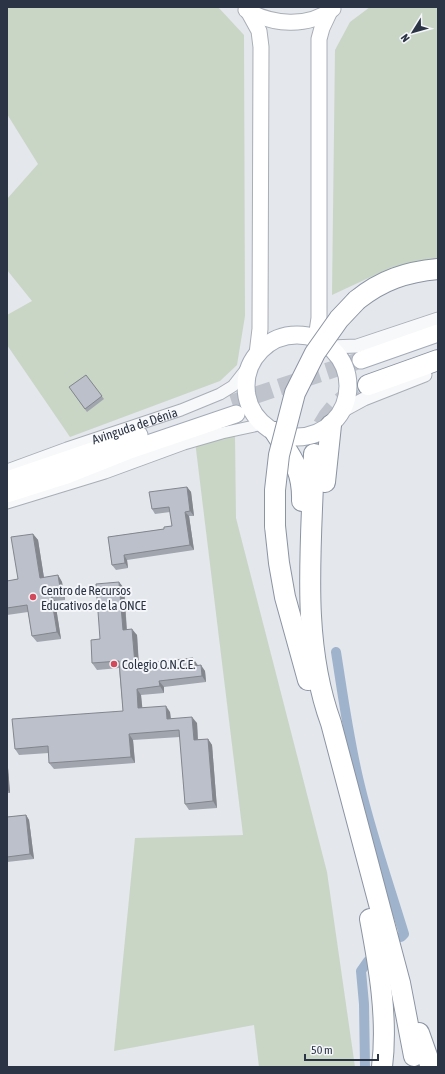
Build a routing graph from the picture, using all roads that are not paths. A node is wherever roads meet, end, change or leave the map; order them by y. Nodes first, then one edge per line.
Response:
1 (245, 9) edge
2 (333, 9) edge
3 (438, 269) edge
4 (438, 319) edge
5 (438, 333) edge
6 (323, 342) junction
7 (438, 345) edge
8 (254, 359) junction
9 (438, 360) edge
10 (438, 370) edge
11 (365, 372) junction
12 (337, 418) junction
13 (269, 428) junction
14 (314, 454) tunnel mouth
15 (7, 470) edge
16 (7, 480) edge
17 (7, 494) edge
18 (7, 503) edge
19 (326, 725) junction
20 (365, 892) junction
21 (400, 983) junction
22 (415, 1062) edge
23 (382, 1067) edge
24 (430, 1067) edge

1 - 2 main road
1 - 8 main road
2 - 6 main road
3 - 19 highway, bridge
4 - 6 street
5 - 11 main road
6 - 8 main road
6 - 12 main road
7 - 11 main road
8 - 13 main road
8 - 15 street, Avinguda de Dénia
9 - 11 highway
10 - 12 street
12 - 13 main road
12 - 19 highway
13 - 18 street
13 - 19 highway
14 - 19 highway
16 - 17 main road, Avinguda de Dénia
19 - 20 highway
19 - 21 highway
20 - 22 highway
20 - 23 highway
21 - 22 highway
21 - 24 highway

